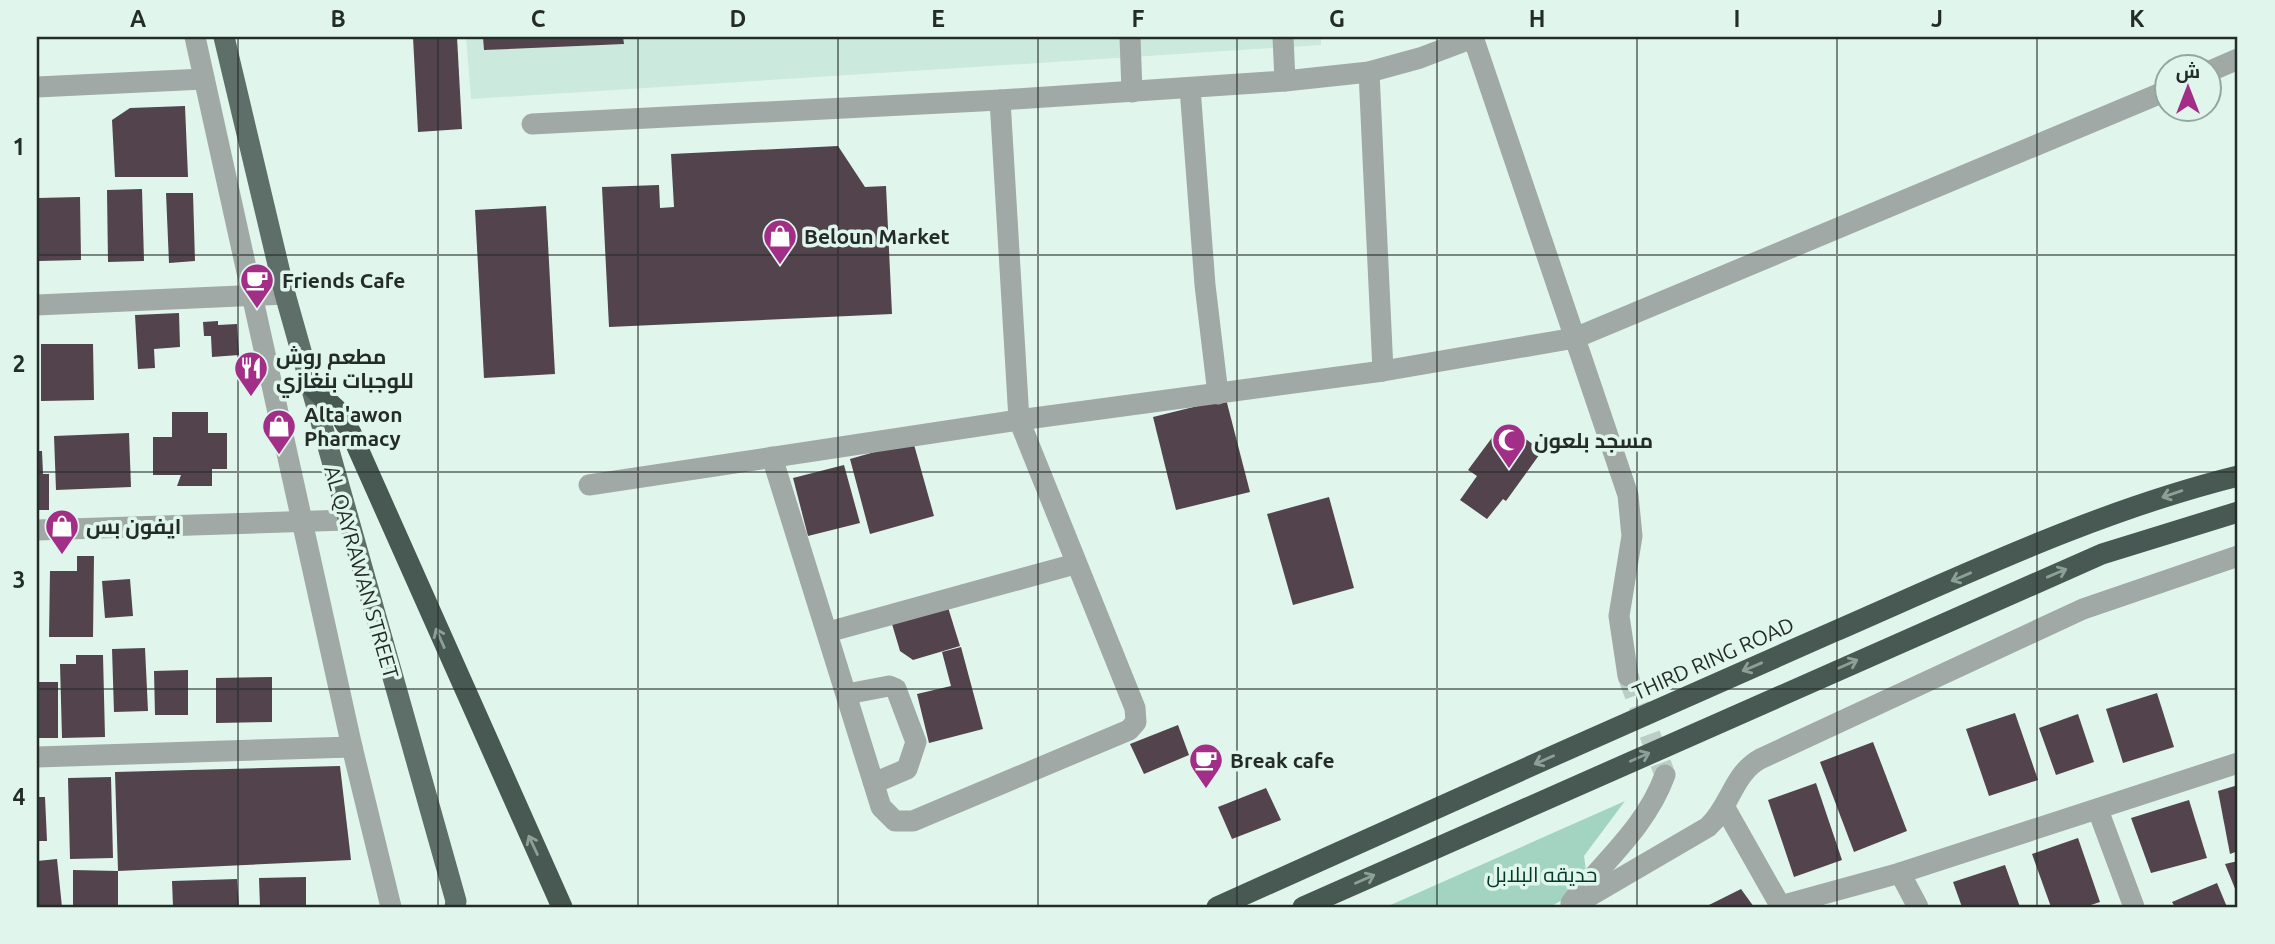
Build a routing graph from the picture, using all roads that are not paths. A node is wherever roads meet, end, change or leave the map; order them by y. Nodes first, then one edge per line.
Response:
1 (195, 37) edge
2 (224, 37) edge
3 (1130, 37) edge
4 (1283, 37) edge
5 (1473, 37) edge
6 (1369, 72) junction
7 (204, 79) junction
8 (1285, 81) junction
9 (37, 87) edge
10 (1190, 88) junction
11 (1132, 92) junction
12 (2152, 97) edge
13 (1000, 100) junction
14 (533, 124) dead end
15 (285, 294) junction
16 (253, 295) junction
17 (37, 305) edge
18 (1575, 338) junction
19 (1383, 372) junction
20 (310, 385) junction
21 (1218, 394) junction
22 (1019, 420) junction
23 (772, 457) junction
24 (2238, 476) edge
25 (589, 485) dead end
26 (2238, 512) edge
27 (346, 520) junction
28 (303, 523) junction
29 (37, 530) edge
30 (2238, 556) edge
31 (1075, 564) junction
32 (828, 632) junction
33 (1628, 676) tunnel mouth
34 (847, 694) junction
35 (352, 747) junction
36 (37, 757) edge
37 (2238, 763) edge
38 (1665, 775) dead end
39 (874, 783) junction
40 (1725, 808) junction
41 (2098, 810) junction
42 (1900, 873) junction
43 (458, 905) edge
44 (391, 907) edge
45 (562, 907) edge
46 (1217, 907) edge
47 (1303, 907) edge
48 (1569, 907) edge
49 (1780, 907) edge
50 (1918, 907) edge
51 (2134, 907) edge

1 - 7 street
2 - 15 main road, AL QAYRAWAN STREET
3 - 11 street
4 - 8 street
5 - 6 street
5 - 18 street
6 - 8 street
6 - 19 street
7 - 9 street
7 - 16 street
8 - 10 street
10 - 11 street
10 - 21 street
11 - 13 street
12 - 18 street
13 - 14 street
13 - 22 street
15 - 16 street
15 - 20 main road, AL QAYRAWAN STREET
16 - 17 street
16 - 28 street
18 - 19 street
18 - 33 street
19 - 21 street
20 - 27 main road, AL QAYRAWAN STREET
45 -> 20 highway
21 - 22 street
22 - 23 street
22 - 31 street
23 - 25 street
23 - 32 street
24 -> 46 highway, THIRD RING ROAD
47 -> 26 highway
27 - 28 street
27 - 43 main road, AL QAYRAWAN STREET
28 - 29 street
28 - 35 street
30 - 40 street
31 - 32 street
31 - 39 street
32 - 34 street
34 - 39 street
34 - 39 street
35 - 36 street
35 - 44 street
37 - 41 street
38 - 48 street
40 - 48 street
40 - 49 street
41 - 42 street
41 - 51 street
42 - 49 street
42 - 50 street

